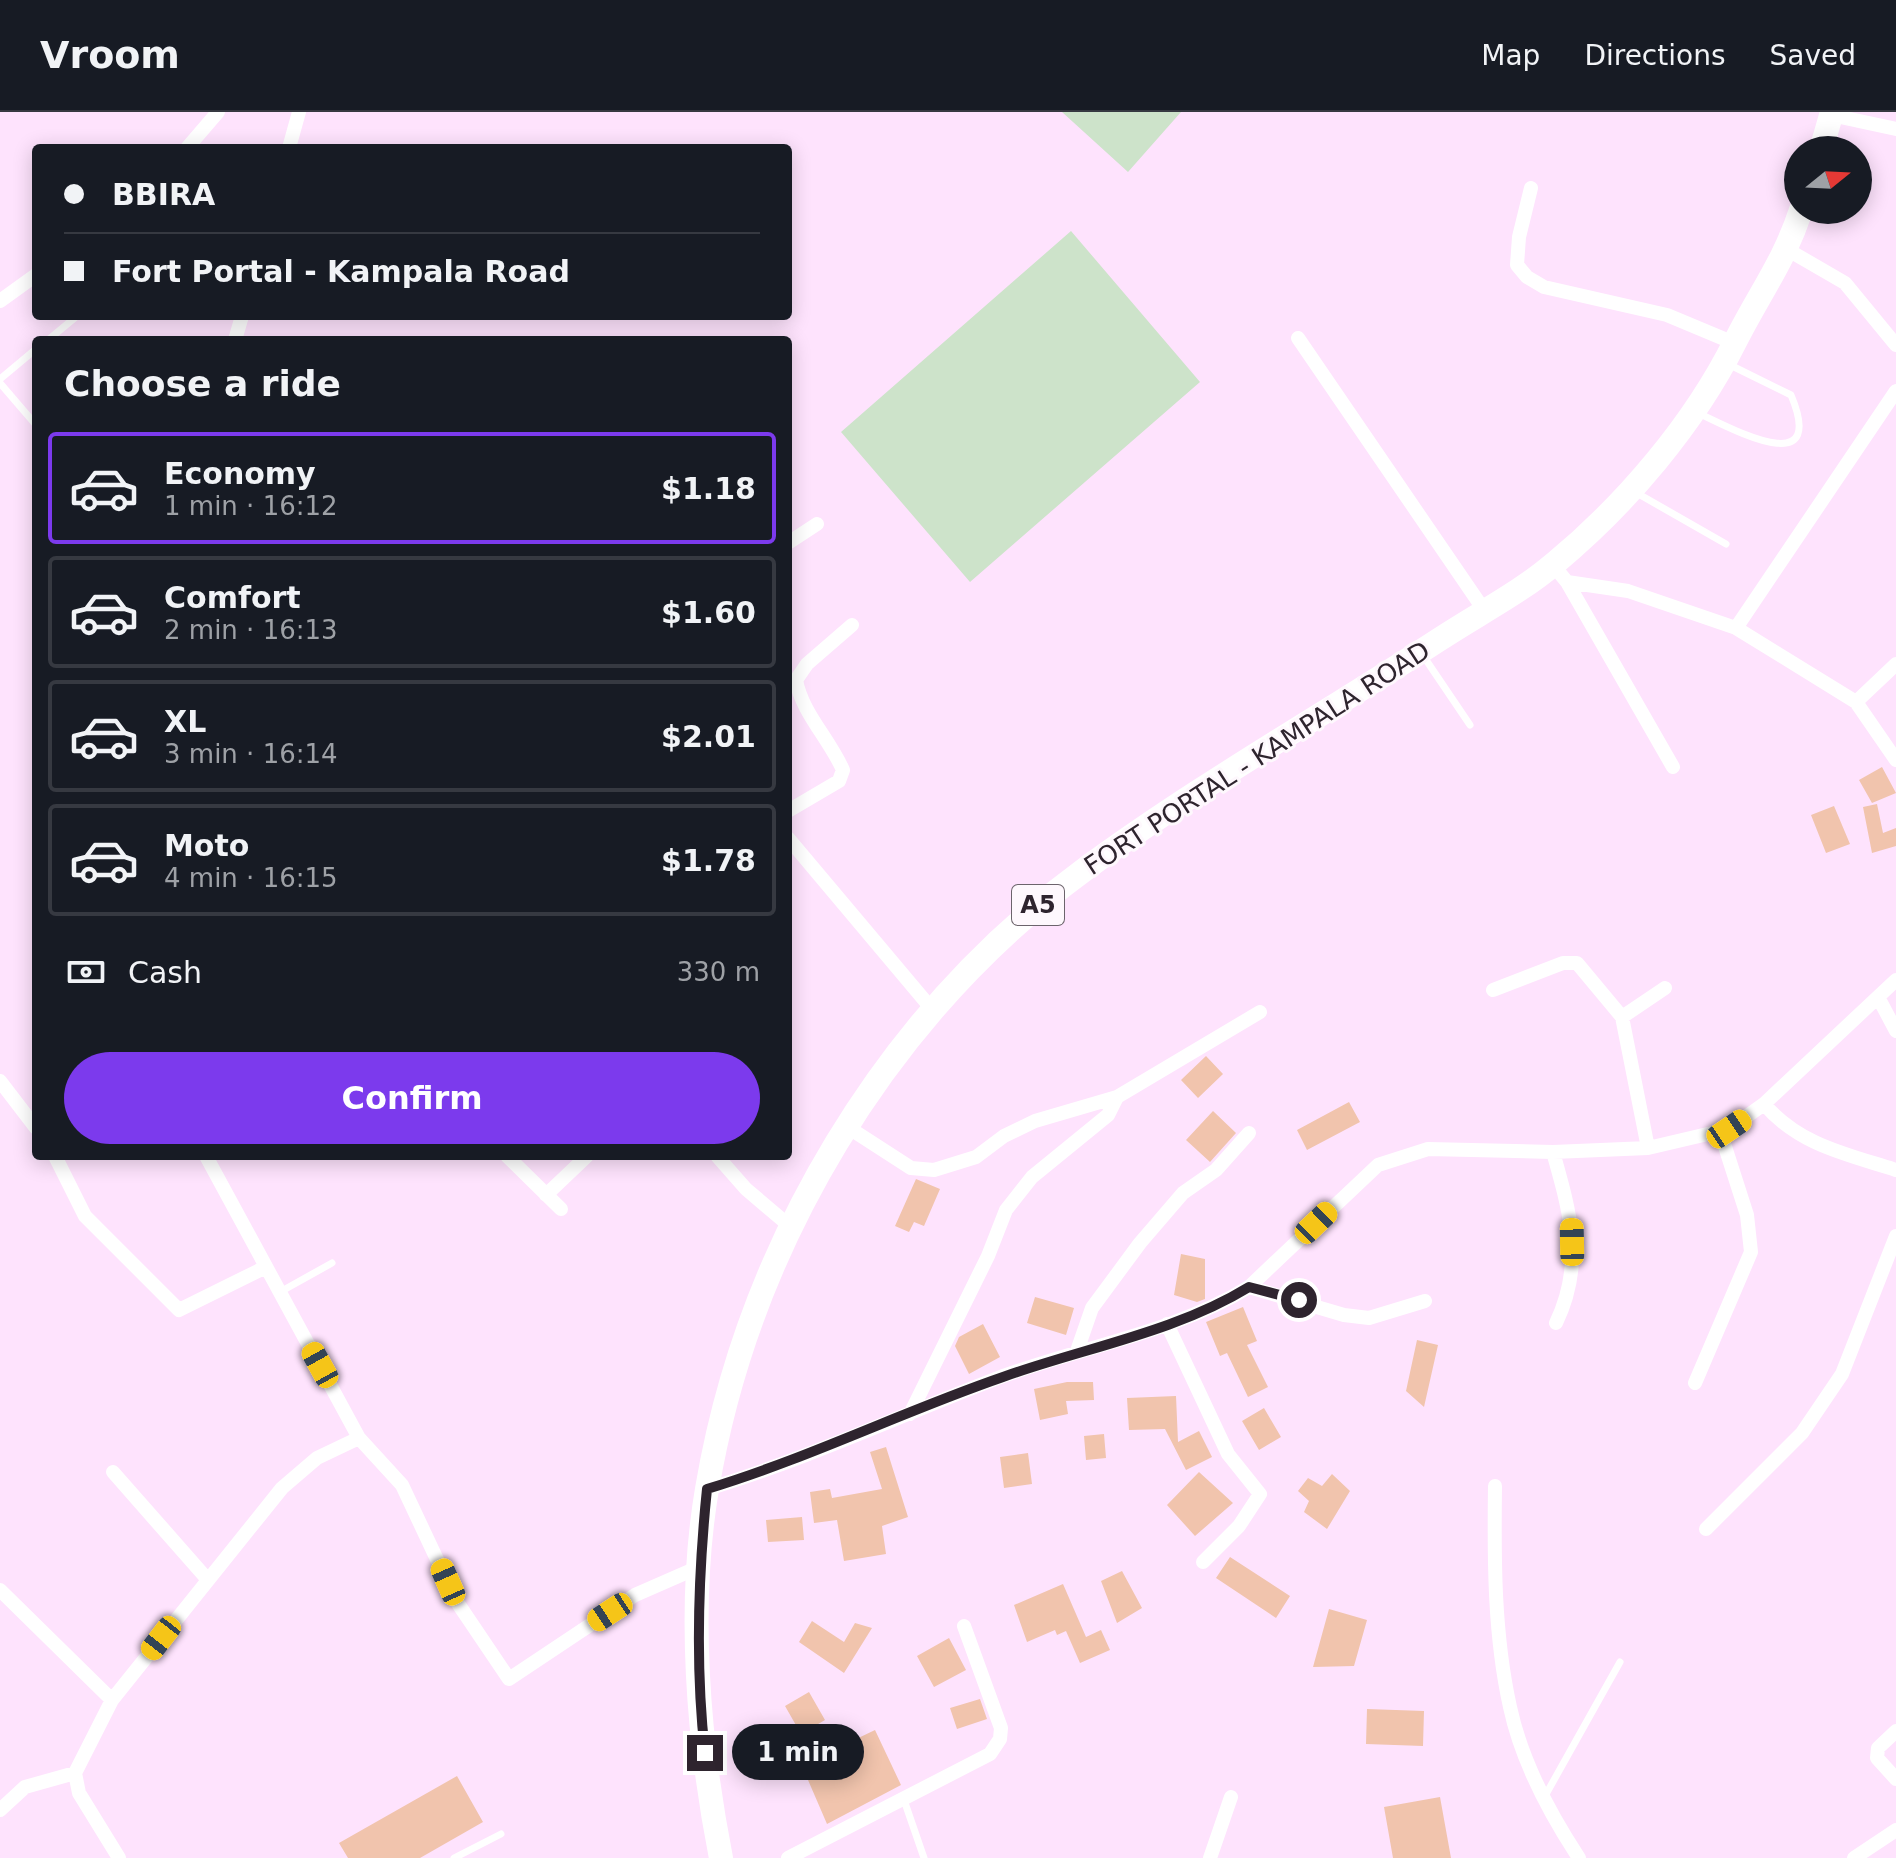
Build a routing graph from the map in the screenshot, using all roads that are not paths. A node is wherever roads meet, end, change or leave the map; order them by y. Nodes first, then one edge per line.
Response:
1 (218, 112) edge
2 (299, 112) edge
3 (1831, 113) edge
4 (1896, 129) edge
5 (1825, 136) edge
6 (190, 144) edge
7 (290, 144) edge
8 (1531, 188) dead end
9 (1796, 224) edge
10 (1788, 250) junction
11 (32, 278) edge
12 (0, 301) edge
13 (72, 320) edge
14 (53, 336) edge
15 (1298, 338) dead end
16 (1896, 345) edge
17 (32, 353) edge
18 (1730, 353) junction
19 (0, 381) edge
20 (1896, 391) edge
21 (1692, 410) junction
22 (32, 420) edge
23 (1629, 489) junction
24 (817, 524) dead end
25 (792, 540) edge
26 (1726, 544) dead end
27 (1560, 573) junction
28 (1484, 610) junction
29 (852, 625) dead end
30 (1736, 628) junction
31 (1421, 652) junction
32 (1896, 664) edge
33 (1856, 702) junction
34 (1470, 725) dead end
35 (1896, 760) edge
36 (1673, 767) dead end
37 (792, 809) edge
38 (792, 843) edge
39 (1896, 980) edge
40 (1665, 988) dead end
41 (1493, 990) dead end
42 (1878, 997) junction
43 (931, 1008) junction
44 (1260, 1012) dead end
45 (1622, 1017) junction
46 (1896, 1031) edge
47 (0, 1081) edge
48 (1117, 1097) junction
49 (1764, 1104) junction
50 (32, 1123) edge
51 (846, 1126) junction
52 (1720, 1131) junction
53 (1249, 1133) dead end
54 (1648, 1148) junction
55 (1553, 1152) junction
56 (57, 1160) edge
57 (208, 1160) edge
58 (511, 1160) edge
59 (583, 1160) edge
60 (721, 1160) edge
61 (1896, 1170) edge
62 (546, 1195) junction
63 (561, 1209) dead end
64 (792, 1228) junction
65 (1896, 1236) edge
66 (332, 1263) dead end
67 (266, 1267) junction
68 (1249, 1287) junction
69 (280, 1292) junction
70 (1425, 1301) dead end
71 (1556, 1323) dead end
72 (1167, 1324) junction
73 (1077, 1351) junction
74 (1695, 1383) dead end
75 (910, 1414) junction
76 (359, 1438) junction
77 (113, 1472) dead end
78 (1495, 1486) dead end
79 (707, 1489) junction
80 (1706, 1529) dead end
81 (1203, 1562) dead end
82 (699, 1567) junction
83 (208, 1580) junction
84 (0, 1590) edge
85 (964, 1626) dead end
86 (1620, 1662) dead end
87 (112, 1700) junction
88 (1896, 1731) edge
89 (75, 1773) junction
90 (1896, 1779) edge
91 (1545, 1796) junction
92 (1231, 1797) dead end
93 (904, 1800) junction
94 (0, 1810) edge
95 (1896, 1830) edge
96 (501, 1834) dead end
97 (119, 1858) edge
98 (454, 1858) edge
99 (721, 1858) edge
100 (788, 1858) edge
101 (924, 1858) edge
102 (1210, 1858) edge
103 (1579, 1858) edge
104 (1854, 1858) edge

1 - 6 street
2 - 7 street
3 - 4 street
3 - 5 main road
8 - 18 street
9 - 10 main road, FORT PORTAL - KAMPALA ROAD / A5
10 - 16 street
10 - 18 main road, FORT PORTAL - KAMPALA ROAD / A5
11 - 12 street
13 - 14 lane
15 - 28 street
17 - 19 lane
18 - 21 main road, FORT PORTAL - KAMPALA ROAD / A5
18 - 21 lane
19 - 22 lane
20 - 30 street
21 - 23 main road, FORT PORTAL - KAMPALA ROAD / A5
23 - 26 lane
23 - 27 main road, FORT PORTAL - KAMPALA ROAD / A5
24 - 25 street
27 - 28 main road, FORT PORTAL - KAMPALA ROAD / A5
27 - 30 street
27 - 36 street
28 - 31 main road, FORT PORTAL - KAMPALA ROAD / A5
29 - 37 street
30 - 33 street
31 - 34 lane
31 - 43 main road, FORT PORTAL - KAMPALA ROAD / A5
32 - 33 street
33 - 35 street
38 - 43 street
39 - 42 street
40 - 45 street
41 - 45 street
42 - 46 street
42 - 49 street
43 - 51 main road, FORT PORTAL - KAMPALA ROAD / A5
44 - 48 street
45 - 54 street
47 - 50 street
48 - 51 street
48 - 75 street
49 - 52 street
49 - 61 street
51 - 64 main road, FORT PORTAL - KAMPALA ROAD / A5
52 - 54 street
52 - 74 street
53 - 73 street
54 - 55 street
55 - 68 street
55 - 71 street
56 - 67 street
57 - 67 street
58 - 62 street
59 - 62 street
60 - 64 street
62 - 63 street
64 - 79 main road, FORT PORTAL - KAMPALA ROAD / A5
65 - 80 street
66 - 69 lane
67 - 69 street
68 - 70 street
68 - 72 street
69 - 76 street
72 - 73 street
72 - 81 street
73 - 75 street
75 - 79 street
76 - 82 street
76 - 83 street
77 - 83 street
78 - 91 street
79 - 82 main road, FORT PORTAL - KAMPALA ROAD / A5
82 - 99 main road, FORT PORTAL - KAMPALA ROAD / A5
83 - 87 street
84 - 87 street
85 - 93 street
86 - 91 lane
87 - 89 street
88 - 90 street
89 - 94 street
89 - 97 street
91 - 103 street
92 - 102 street
93 - 100 street
93 - 101 lane
95 - 104 street
96 - 98 lane

